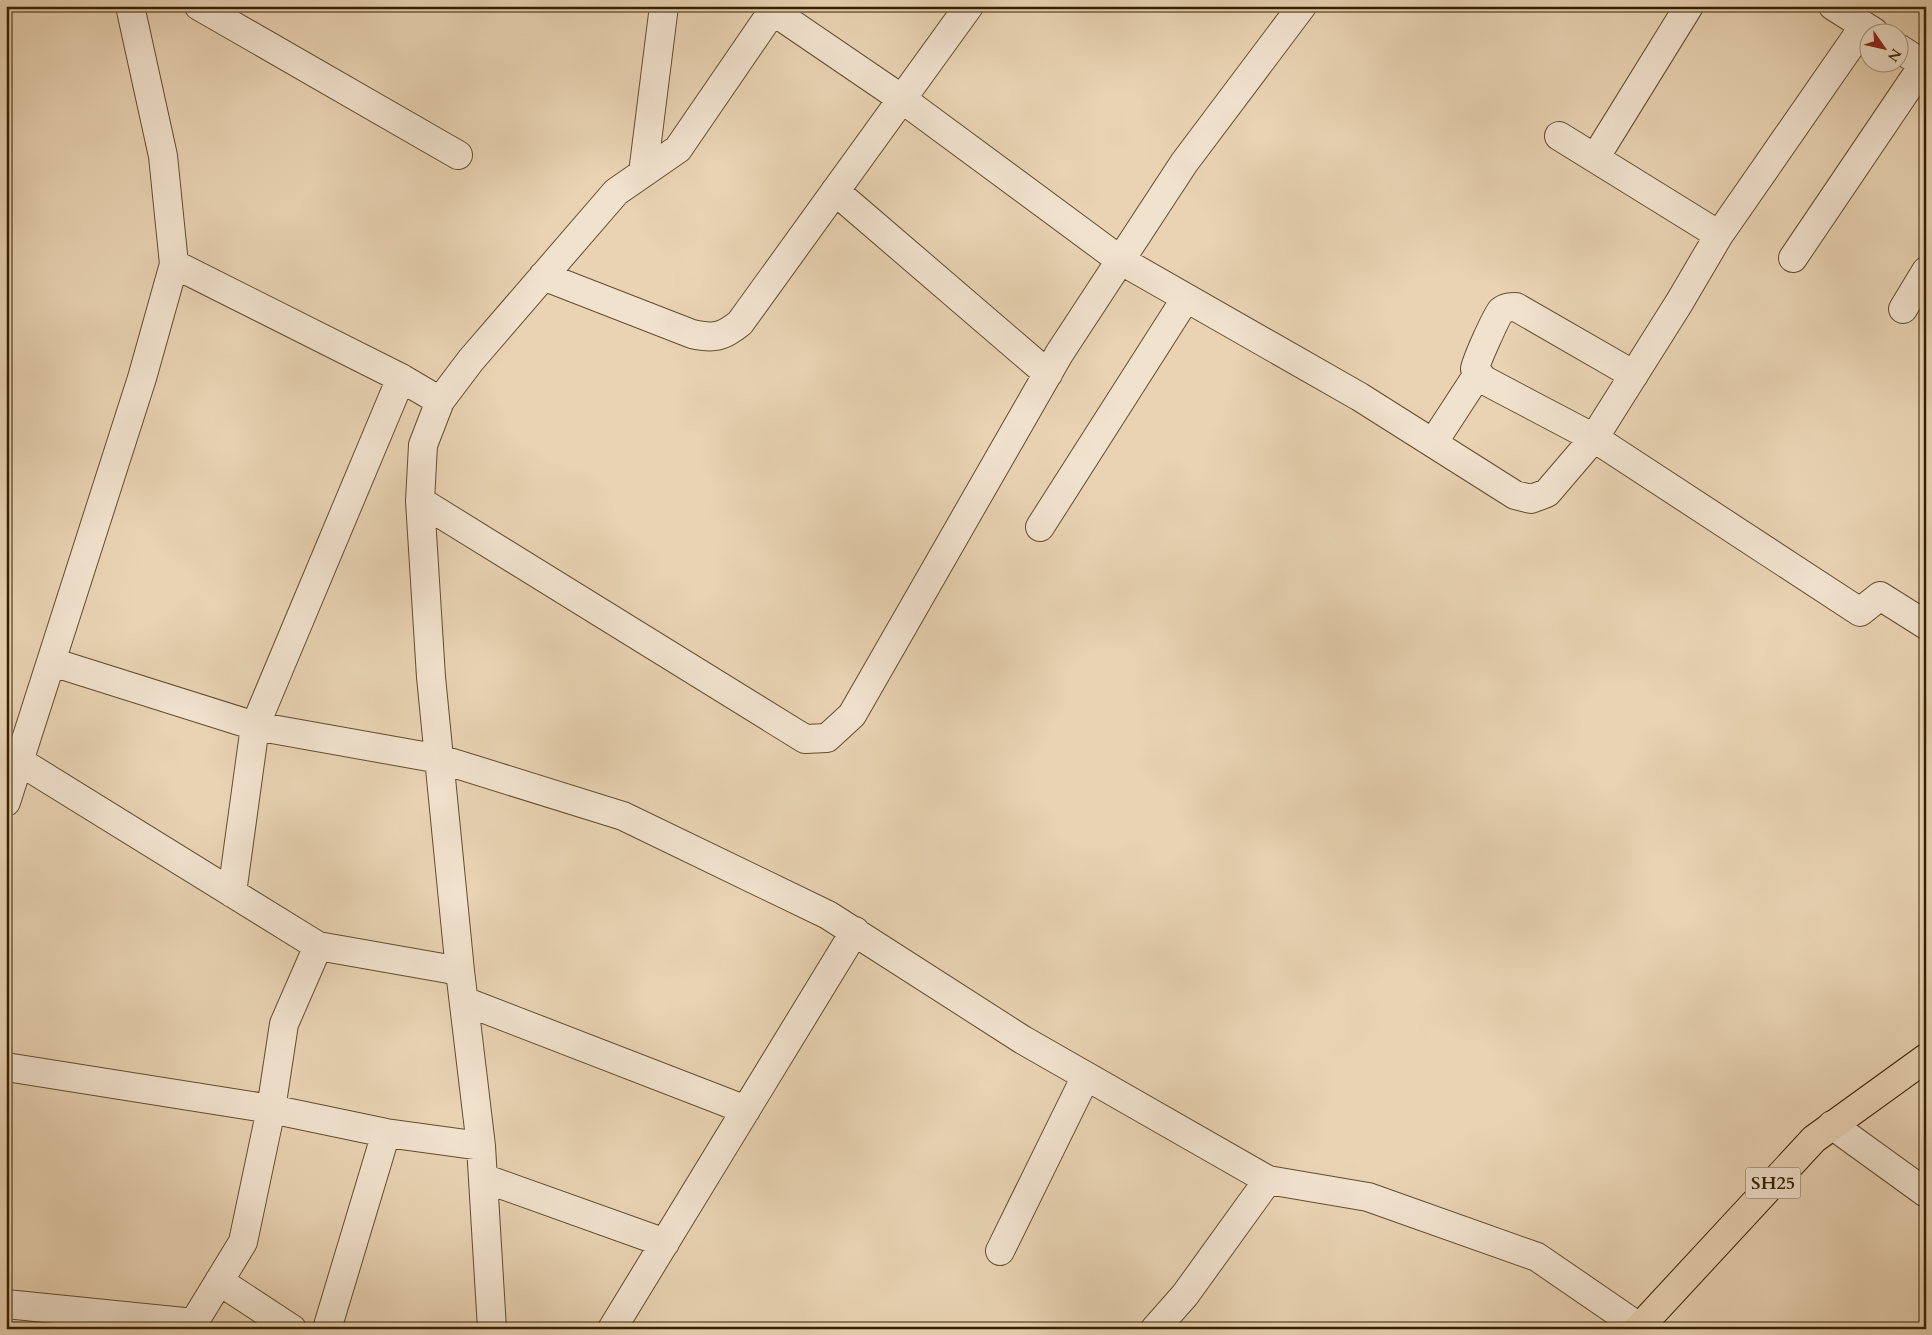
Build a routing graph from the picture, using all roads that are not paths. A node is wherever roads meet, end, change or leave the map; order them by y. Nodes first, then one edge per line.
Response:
1 (130, 6) edge
2 (199, 6) edge
3 (664, 6) edge
4 (968, 6) edge
5 (1302, 6) edge
6 (1689, 6) edge
7 (1833, 6) edge
8 (773, 8) edge
9 (1860, 23) edge
10 (1860, 41) edge
11 (1910, 55) edge
12 (1925, 65) edge
13 (902, 100) junction
14 (1559, 136) dead end
15 (458, 155) dead end
16 (1595, 158) junction
17 (643, 173) junction
18 (835, 191) junction
19 (1719, 235) junction
20 (1793, 258) dead end
21 (1120, 260) junction
22 (174, 264) junction
23 (1926, 271) edge
24 (543, 276) junction
25 (1186, 298) junction
26 (1903, 309) dead end
27 (1048, 374) junction
28 (1478, 374) junction
29 (1634, 374) junction
30 (401, 378) junction
31 (440, 401) junction
32 (1594, 438) junction
33 (1433, 443) junction
34 (420, 501) junction
35 (1040, 527) dead end
36 (1926, 625) edge
37 (52, 662) junction
38 (255, 726) junction
39 (440, 760) junction
40 (19, 761) junction
41 (6, 802) edge
42 (232, 894) junction
43 (854, 932) junction
44 (318, 946) junction
45 (460, 971) junction
46 (464, 1000) junction
47 (1926, 1058) edge
48 (6, 1067) edge
49 (1086, 1076) junction
50 (271, 1108) junction
51 (746, 1110) junction
52 (1832, 1126) junction
53 (386, 1133) junction
54 (481, 1146) junction
55 (483, 1178) junction
56 (1268, 1180) junction
57 (1926, 1193) edge
58 (665, 1243) junction
59 (1000, 1251) dead end
60 (219, 1281) junction
61 (6, 1304) edge
62 (192, 1326) edge
63 (1163, 1326) edge
64 (1638, 1328) edge
65 (292, 1329) edge
66 (327, 1329) edge
67 (492, 1329) edge
68 (612, 1329) edge

1 - 22 street
2 - 15 street
3 - 17 street
4 - 13 street
5 - 21 street
6 - 16 street
7 - 9 street
8 - 13 street
8 - 17 street
10 - 19 street
11 - 12 street
12 - 20 street
13 - 18 street
13 - 21 street
14 - 16 street
16 - 19 street
17 - 24 street
18 - 24 street
18 - 27 street
19 - 29 street
21 - 25 street
21 - 27 street
22 - 30 street
22 - 37 street
23 - 26 street
24 - 31 street
25 - 33 street
25 - 35 street
27 - 34 street
28 - 29 street
28 - 32 street
28 - 33 street
29 - 32 street
30 - 31 street
30 - 38 street
31 - 34 street
32 - 33 street
32 - 36 street
34 - 39 street
37 - 38 street
37 - 40 street
38 - 39 street
38 - 42 street
39 - 43 street
39 - 45 street
40 - 41 street
40 - 42 street
42 - 44 street
43 - 49 street
43 - 51 street
44 - 45 street
44 - 50 street
45 - 46 street
46 - 51 street
46 - 54 street
47 - 52 main road, SH25
48 - 50 street
49 - 56 street
49 - 59 street
50 - 53 street
50 - 60 street
51 - 58 street
52 - 57 street
52 - 64 main road, SH25
53 - 54 street
53 - 66 street
54 - 55 street
55 - 58 street
55 - 67 street
56 - 63 street
56 - 64 street
58 - 68 street
60 - 62 street
60 - 65 street
61 - 62 street

